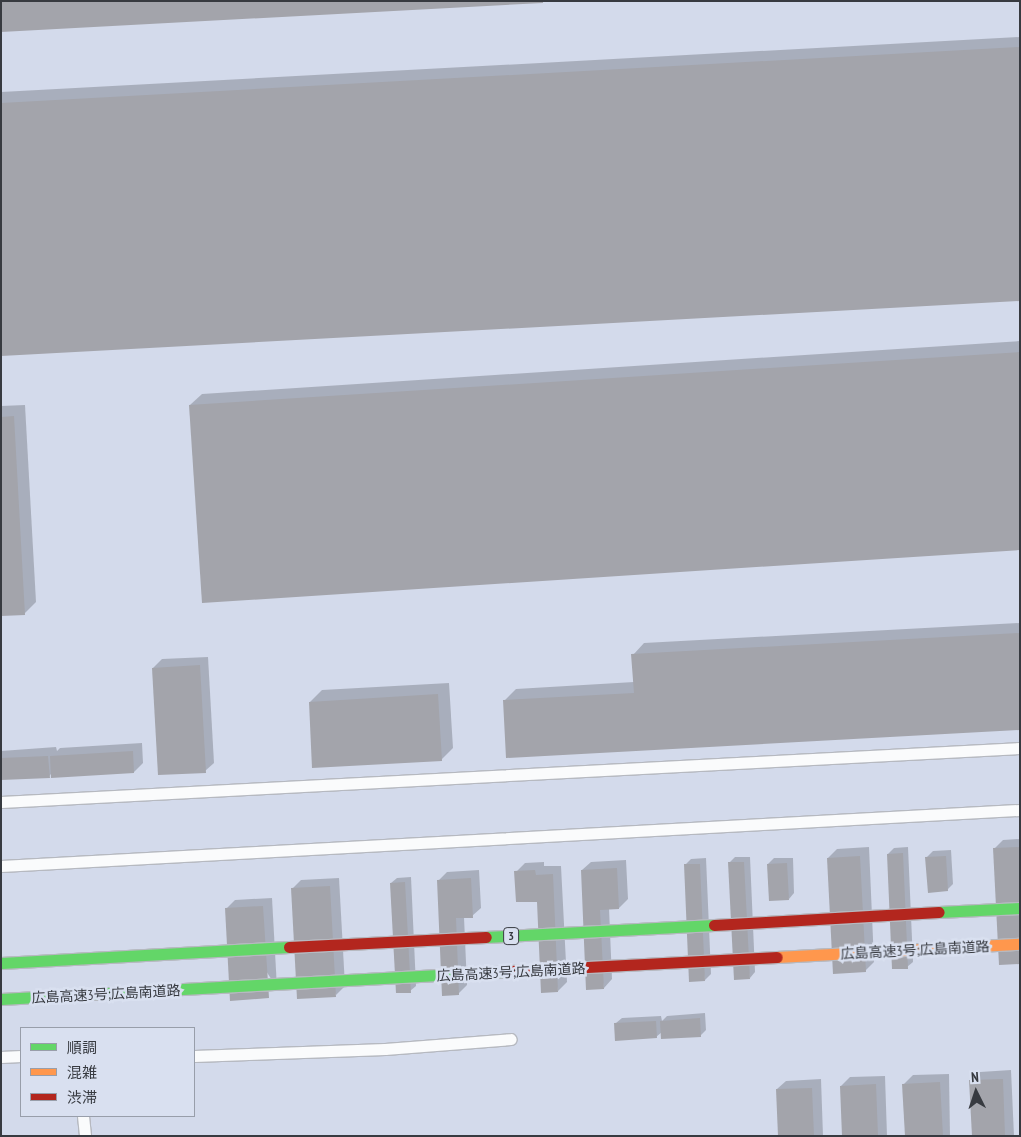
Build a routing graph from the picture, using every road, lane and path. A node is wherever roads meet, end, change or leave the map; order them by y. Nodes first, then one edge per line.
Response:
1 (1020, 748) edge
2 (1, 802) edge
3 (1020, 810) edge
4 (1, 866) edge
5 (1020, 908) edge
6 (1020, 946) edge
7 (1, 963) edge
8 (1, 999) edge
9 (511, 1039) dead end
10 (20, 1056) edge
11 (195, 1056) edge
12 (1, 1057) edge
13 (84, 1117) edge
14 (84, 1136) edge

1 - 2 lane
3 - 4 lane
5 - 7 highway, 3
6 - 8 highway, 広島高速3号;広島南道路
9 - 11 lane
10 - 12 lane
13 - 14 lane

